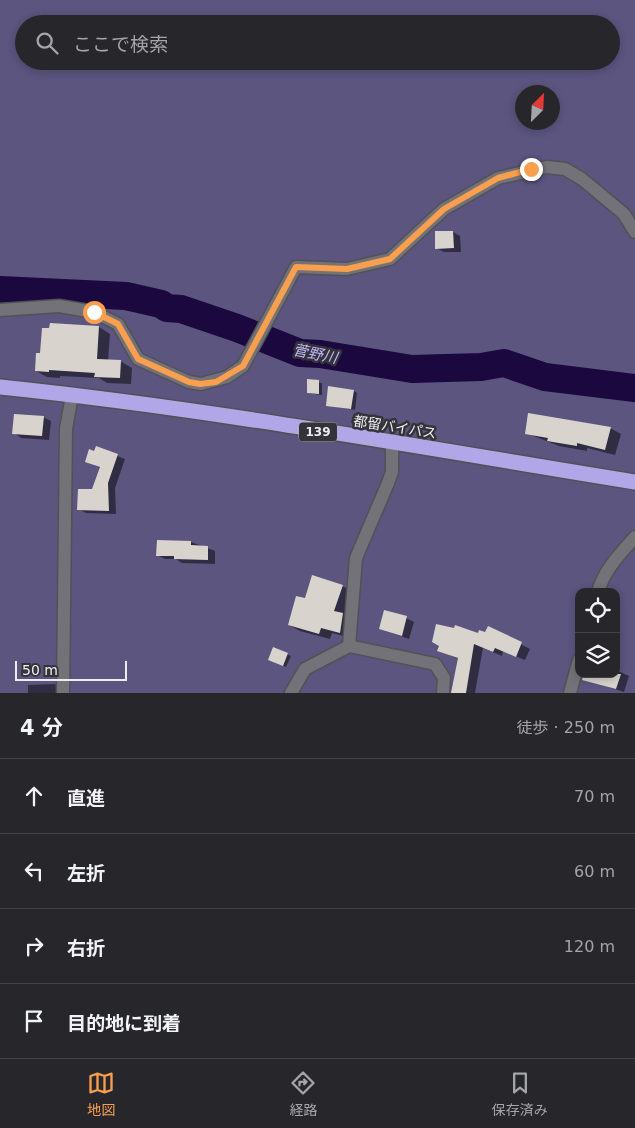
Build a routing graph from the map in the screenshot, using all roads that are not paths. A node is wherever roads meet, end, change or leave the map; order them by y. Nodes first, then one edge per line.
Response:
1 (635, 232) edge
2 (0, 310) edge
3 (0, 387) edge
4 (72, 395) junction
5 (392, 443) junction
6 (635, 482) edge
7 (635, 537) edge
8 (599, 588) edge
9 (349, 646) junction
10 (575, 675) edge
11 (63, 693) edge
12 (291, 693) edge
13 (443, 693) edge
14 (570, 693) edge

1 - 2 street
3 - 4 highway, 都留バイパス / 139
4 - 5 highway, 都留バイパス / 139
4 - 11 street
5 - 6 highway, 都留バイパス / 139
5 - 9 street
7 - 8 street
9 - 12 street
9 - 13 street
10 - 14 street

